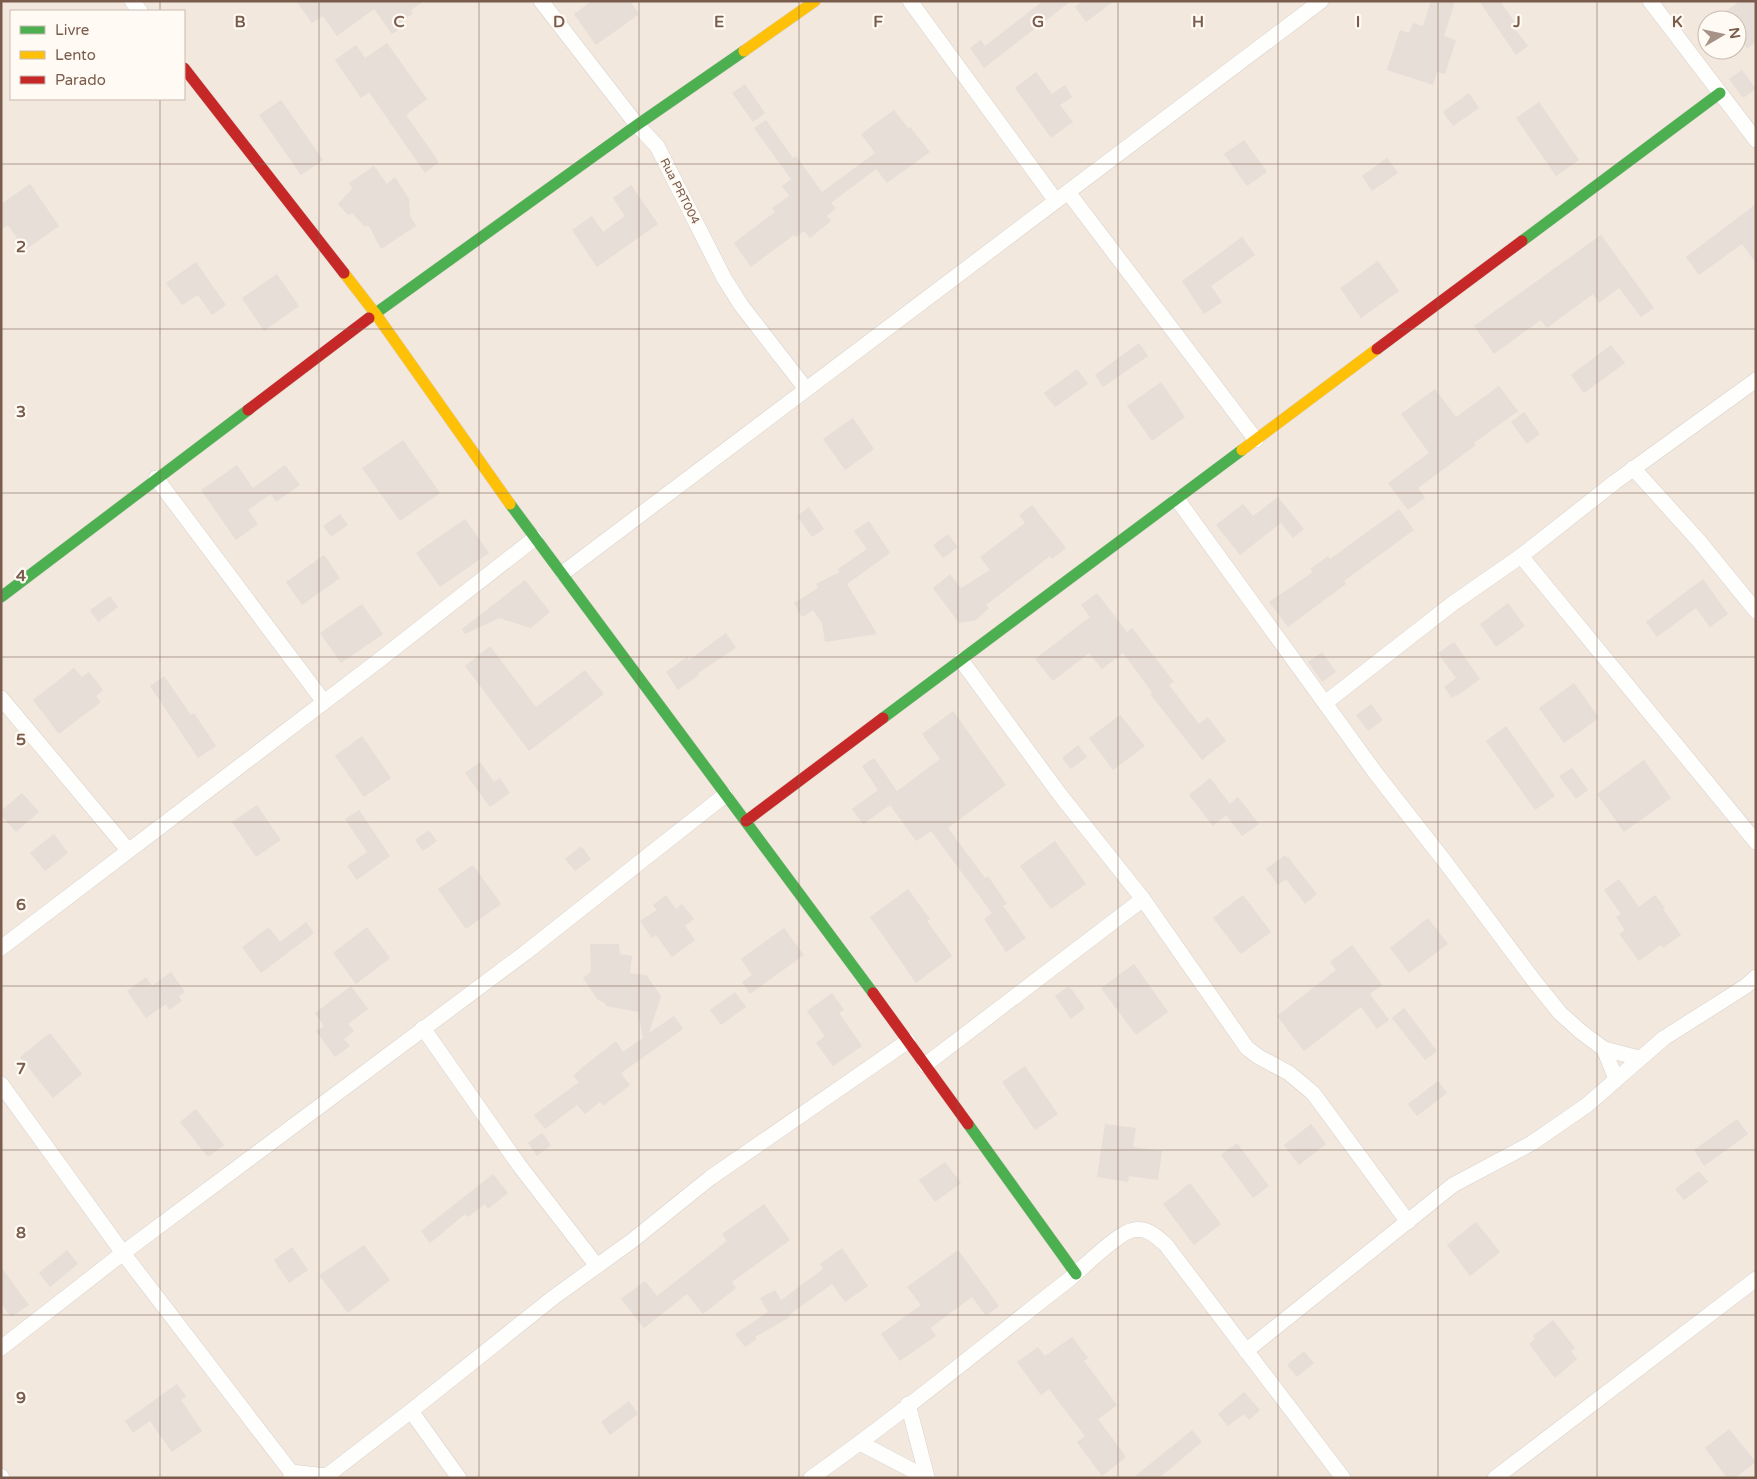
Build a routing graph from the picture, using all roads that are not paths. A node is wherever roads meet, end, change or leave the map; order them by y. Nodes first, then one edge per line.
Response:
1 (541, 1) edge
2 (815, 1) edge
3 (910, 1) edge
4 (1321, 1) edge
5 (1650, 1) edge
6 (185, 69) edge
7 (1720, 93) junction
8 (637, 125) junction
9 (1756, 140) edge
10 (1062, 196) junction
11 (375, 313) junction
12 (1756, 380) edge
13 (806, 389) junction
14 (1256, 440) junction
15 (1633, 468) junction
16 (156, 478) junction
17 (1176, 499) junction
18 (535, 538) junction
19 (1521, 556) junction
20 (563, 573) junction
21 (1, 597) edge
22 (1756, 612) edge
23 (961, 660) junction
24 (1, 698) edge
25 (324, 702) junction
26 (1325, 702) junction
27 (725, 795) junction
28 (746, 821) junction
29 (1756, 842) edge
30 (128, 850) junction
31 (1143, 899) junction
32 (1, 948) edge
33 (1756, 977) edge
34 (423, 1028) junction
35 (908, 1041) junction
36 (1604, 1049) junction
37 (1640, 1058) junction
38 (926, 1065) junction
39 (1616, 1079) junction
40 (1, 1084) edge
41 (1408, 1222) junction
42 (123, 1253) junction
43 (597, 1266) junction
44 (1076, 1274) junction
45 (1756, 1279) edge
46 (1, 1348) edge
47 (1246, 1351) junction
48 (908, 1404) junction
49 (411, 1411) junction
50 (860, 1443) junction
51 (291, 1475) edge
52 (325, 1477) edge
53 (459, 1478) edge
54 (811, 1478) edge
55 (927, 1478) edge
56 (1343, 1478) edge
57 (1495, 1478) edge

1 - 8 street, Rua PRT004
2 - 8 street
3 - 10 street
4 - 10 street
5 - 7 street
6 - 11 street
7 - 9 street
7 - 14 street
8 - 11 street
8 - 13 street, Rua PRT004
10 - 13 street
10 - 14 street
11 - 16 street
11 - 18 street
12 - 15 street
13 - 20 street
14 - 17 street
15 - 19 street
15 - 22 street
16 - 21 street
16 - 25 street
17 - 23 street
17 - 26 street
18 - 20 street
18 - 25 street
19 - 26 street
19 - 29 street
20 - 27 street
23 - 28 street
23 - 31 street
24 - 30 street
25 - 30 street
26 - 36 street
27 - 28 street
27 - 34 street
28 - 35 street
30 - 32 street
31 - 38 street
31 - 41 street
33 - 37 street
34 - 42 street
34 - 43 street
35 - 38 street
35 - 43 street
36 - 37 street
36 - 39 street
37 - 39 street
38 - 44 street
39 - 41 street
40 - 42 street
41 - 47 street
42 - 46 street
42 - 51 street
43 - 49 street
44 - 47 street
44 - 48 street
45 - 57 street
47 - 56 street
48 - 50 street
48 - 55 street
49 - 52 street
49 - 53 street
50 - 54 street
50 - 55 street
51 - 52 street

